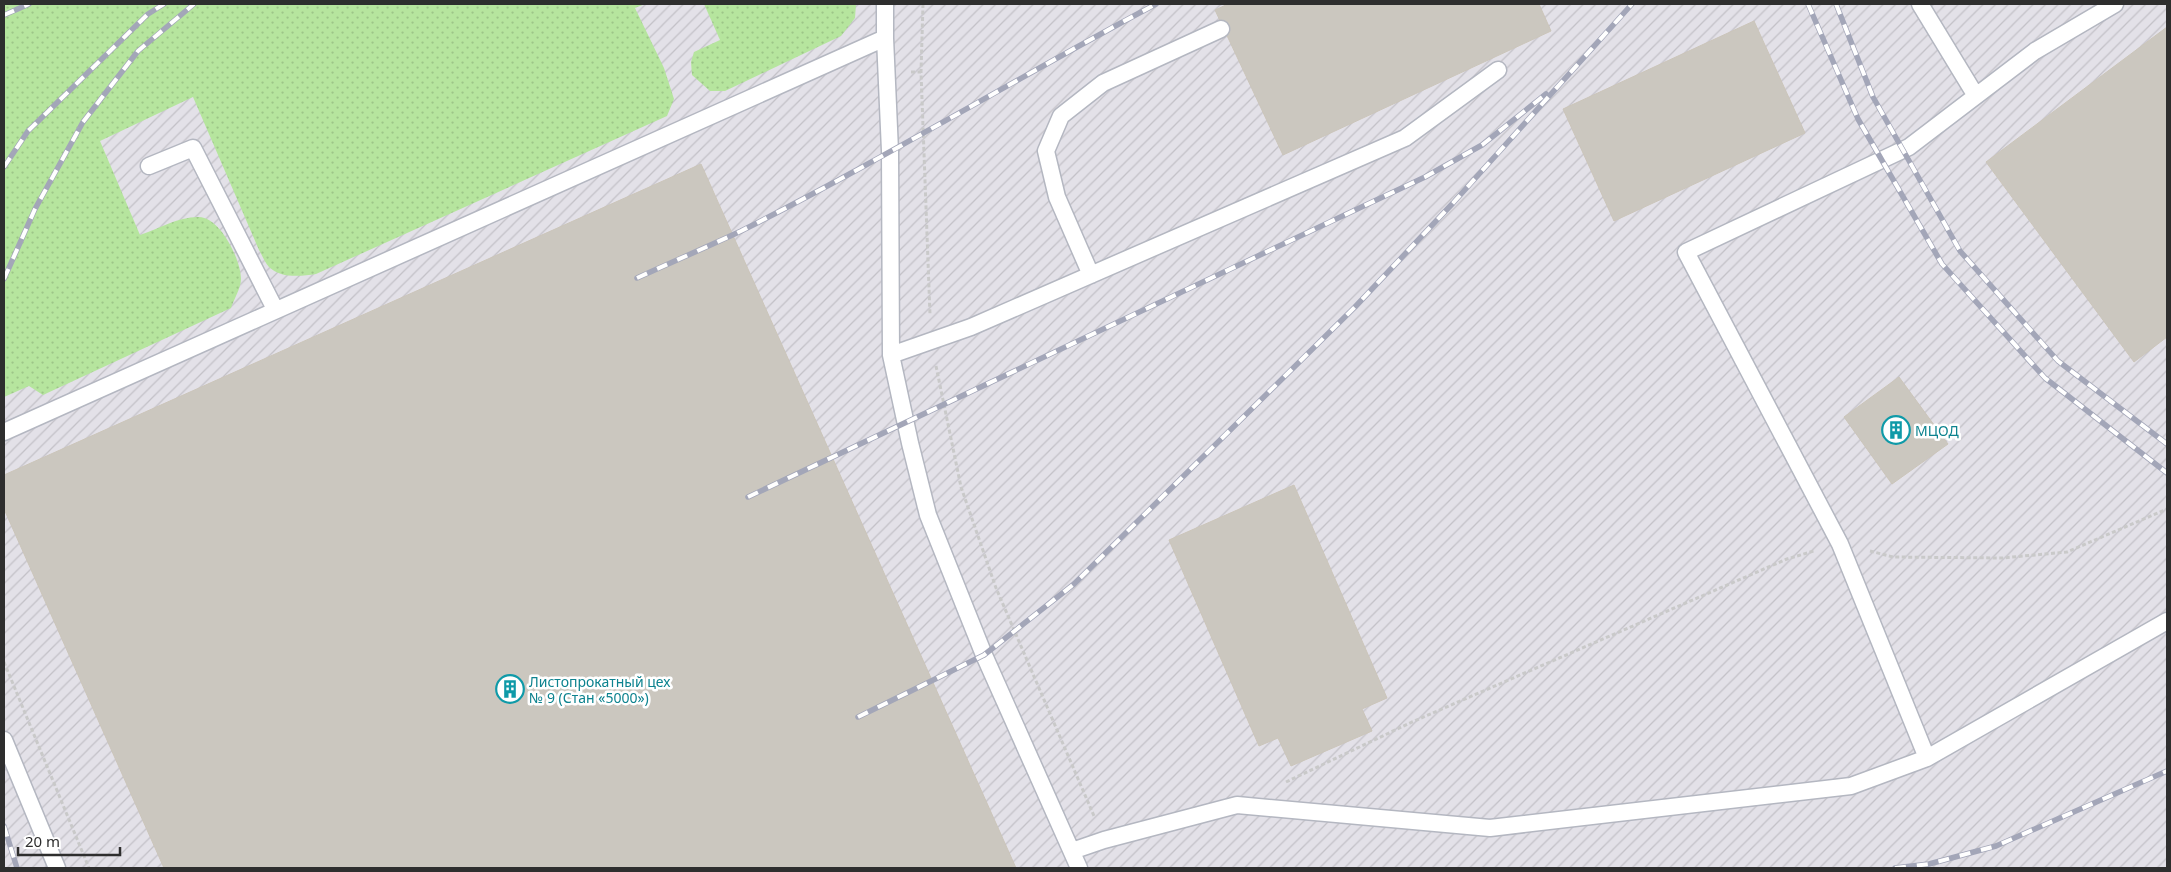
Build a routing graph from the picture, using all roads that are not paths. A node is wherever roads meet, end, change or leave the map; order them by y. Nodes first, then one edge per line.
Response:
1 (885, 4) edge
2 (1920, 4) edge
3 (2115, 4) edge
4 (1221, 29) dead end
5 (885, 38) junction
6 (1498, 70) dead end
7 (1976, 96) junction
8 (149, 166) dead end
9 (1091, 275) junction
10 (274, 309) junction
11 (890, 355) junction
12 (4, 432) edge
13 (2167, 621) edge
14 (4, 740) edge
15 (1927, 758) junction
16 (1072, 851) junction
17 (57, 868) edge
18 (1080, 868) edge

1 - 5 lane
2 - 7 lane
3 - 7 lane
4 - 9 lane
5 - 10 lane
5 - 11 lane
6 - 9 lane
7 - 15 lane
8 - 10 lane
9 - 11 lane
10 - 12 lane
11 - 16 lane
13 - 15 lane
14 - 17 lane
15 - 16 lane
16 - 18 lane

